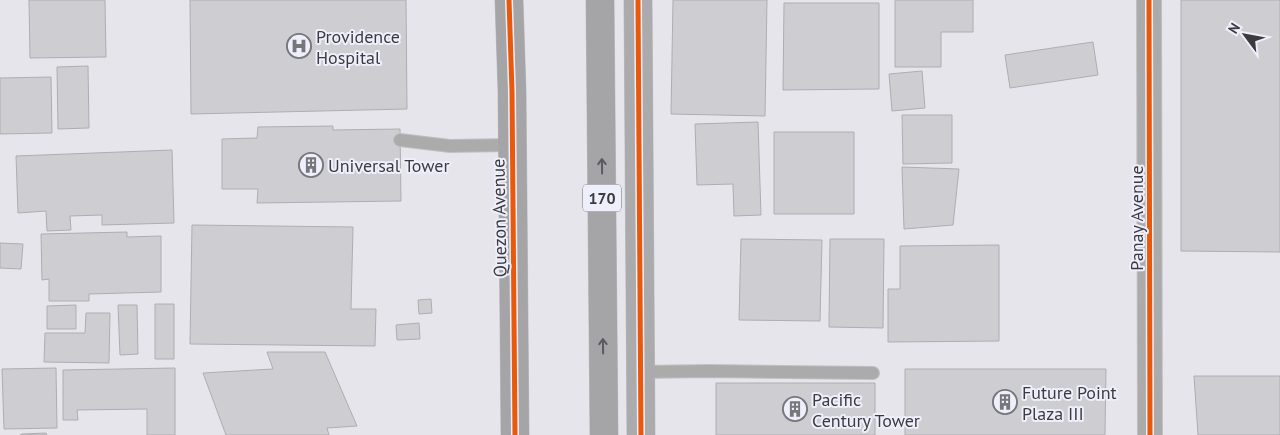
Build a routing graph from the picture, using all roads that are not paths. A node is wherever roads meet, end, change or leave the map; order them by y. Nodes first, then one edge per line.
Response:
1 (509, 0) edge
2 (600, 0) edge
3 (638, 0) edge
4 (1148, 0) edge
5 (400, 140) dead end
6 (512, 145) junction
7 (641, 372) junction
8 (873, 373) dead end
9 (514, 435) edge
10 (604, 435) edge
11 (641, 435) edge
12 (1150, 435) edge

1 - 6 main road, Quezon Avenue
10 -> 2 main road, 170
3 - 7 street, 170
4 - 12 street, Panay Avenue
5 - 6 lane
6 - 9 main road, Quezon Avenue
7 - 8 lane
7 - 11 street, 170

